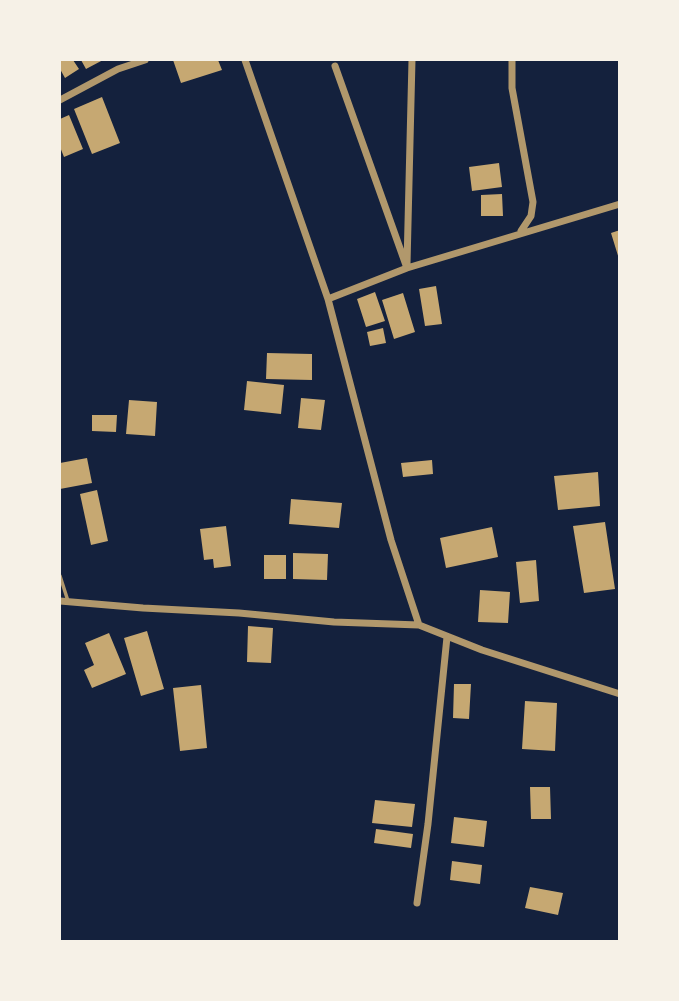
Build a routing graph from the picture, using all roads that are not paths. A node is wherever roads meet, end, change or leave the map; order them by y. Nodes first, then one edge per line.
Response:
1 (145, 60) edge
2 (245, 60) edge
3 (412, 60) edge
4 (512, 60) edge
5 (335, 66) dead end
6 (60, 100) edge
7 (620, 204) edge
8 (521, 232) junction
9 (407, 268) junction
10 (328, 299) junction
11 (60, 576) edge
12 (64, 601) edge
13 (419, 625) junction
14 (447, 637) junction
15 (620, 694) edge
16 (416, 903) dead end

1 - 6 street
2 - 10 street
3 - 9 street
4 - 8 street
5 - 9 street
7 - 8 street
8 - 9 street
9 - 10 street
10 - 13 street
11 - 12 lane
12 - 13 street
13 - 14 street
14 - 15 street
14 - 16 street

